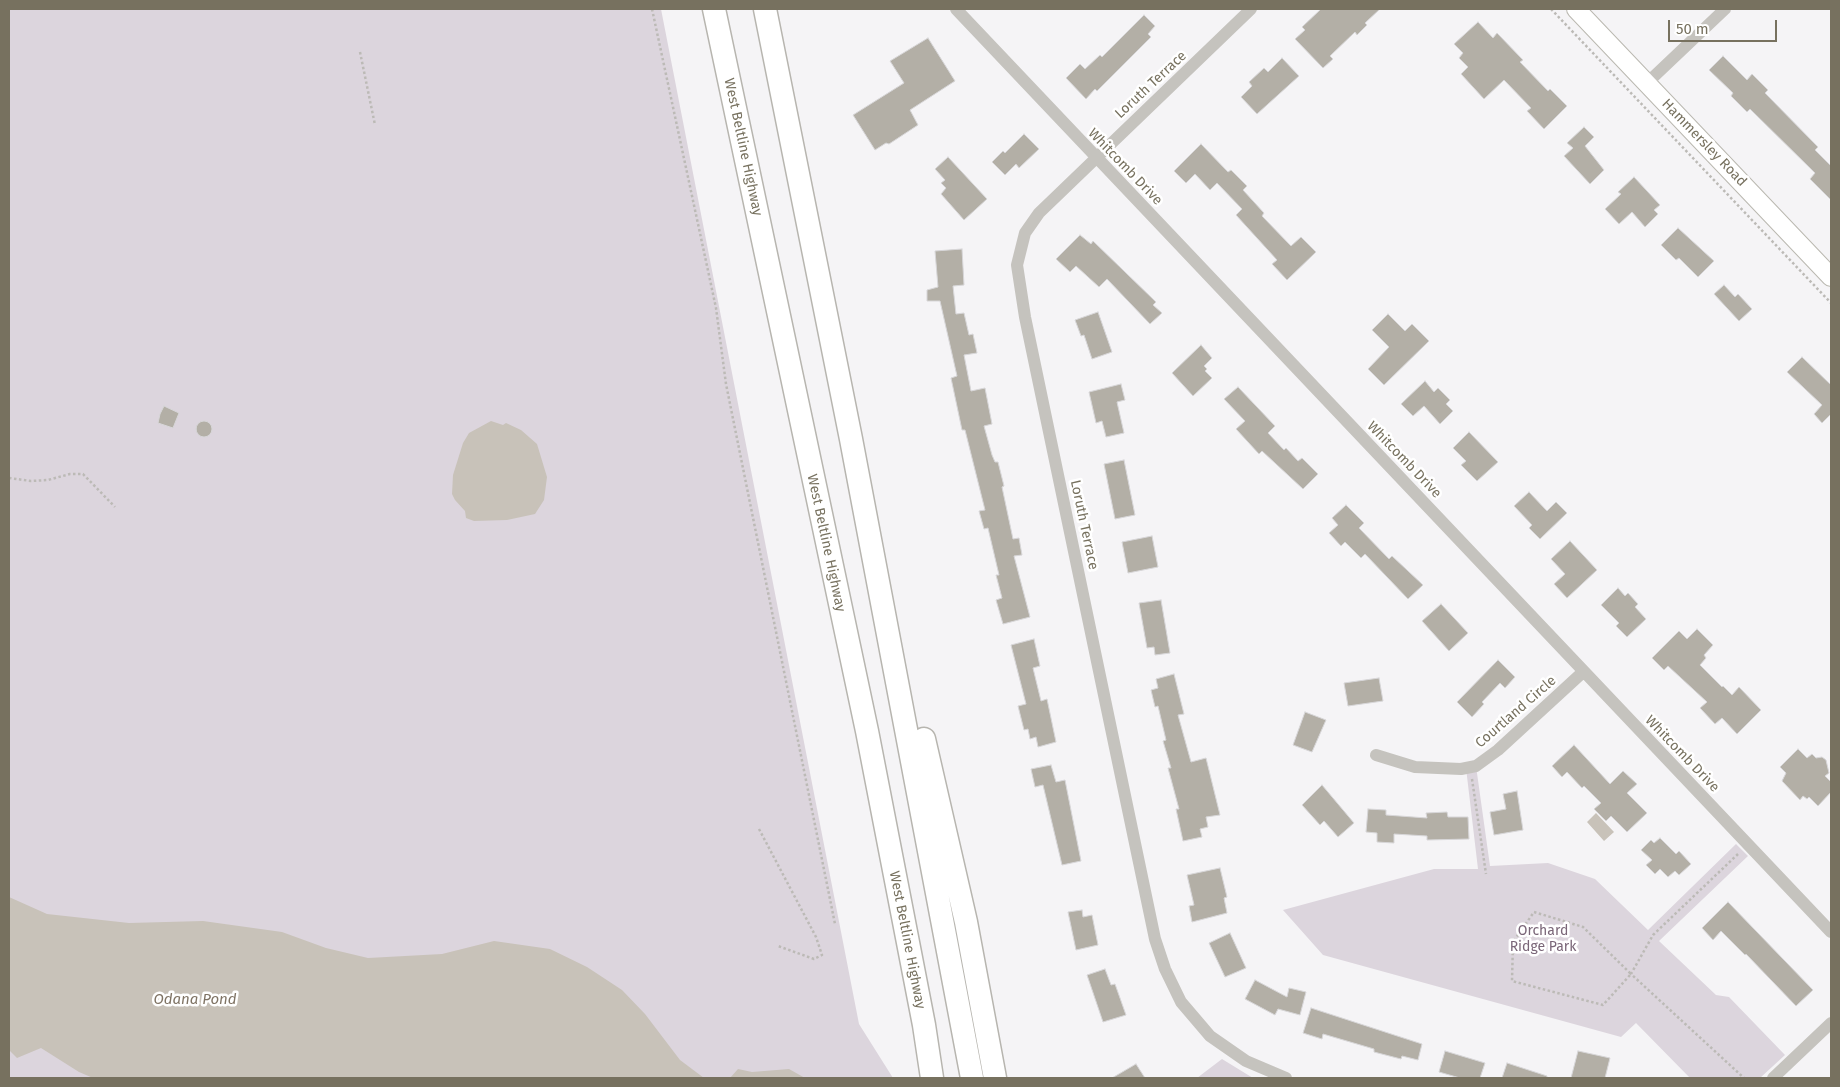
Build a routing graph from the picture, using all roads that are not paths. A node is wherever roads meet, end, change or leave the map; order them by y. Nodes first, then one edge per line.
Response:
1 (714, 9) edge
2 (765, 9) edge
3 (956, 9) edge
4 (1251, 9) edge
5 (1576, 9) edge
6 (1725, 9) edge
7 (1647, 83) junction
8 (1096, 158) junction
9 (1831, 277) edge
10 (852, 439) junction
11 (1583, 672) junction
12 (1376, 754) dead end
13 (1831, 932) edge
14 (1831, 1023) edge
15 (930, 1078) edge
16 (972, 1078) edge
17 (995, 1078) edge
18 (1286, 1078) edge
19 (1774, 1078) edge

1 - 15 highway, West Beltline Highway
2 - 10 highway
3 - 8 street, Whitcomb Drive
4 - 8 street, Loruth Terrace
5 - 7 street, Hammersley Road
6 - 7 street
7 - 9 street, Hammersley Road
8 - 11 street, Whitcomb Drive
8 - 18 street, Loruth Terrace
10 - 16 highway
10 - 17 highway
11 - 12 street, Courtland Circle
11 - 13 street, Whitcomb Drive
14 - 19 street

